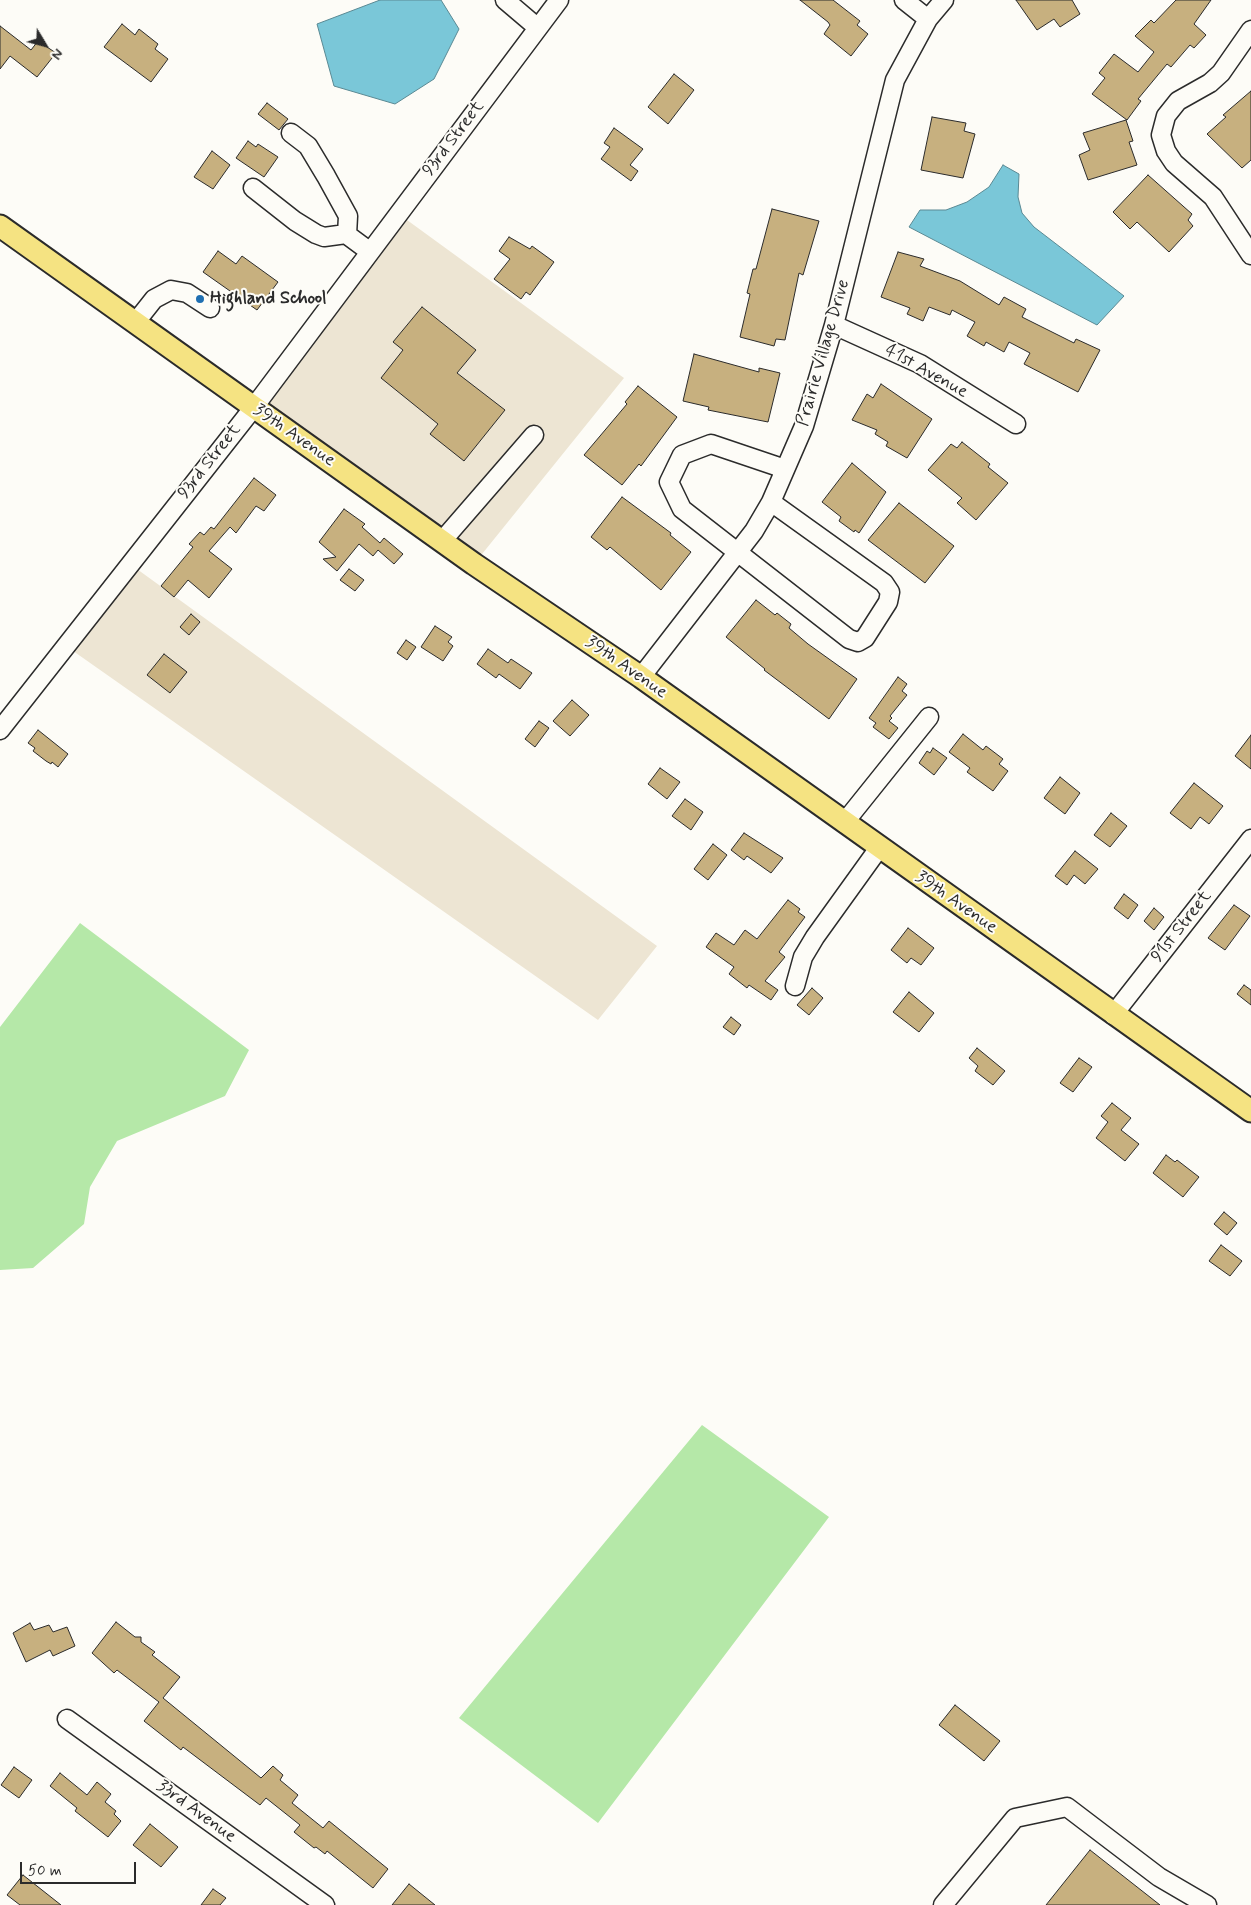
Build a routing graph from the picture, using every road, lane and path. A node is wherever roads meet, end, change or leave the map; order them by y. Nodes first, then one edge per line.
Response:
1 (505, 0) edge
2 (559, 0) edge
3 (904, 0) edge
4 (944, 0) edge
5 (928, 19) junction
6 (538, 28) junction
7 (1251, 30) edge
8 (291, 133) dead end
9 (253, 188) dead end
10 (0, 226) edge
11 (347, 235) junction
12 (369, 251) junction
13 (1251, 255) edge
14 (210, 308) dead end
15 (135, 323) junction
16 (834, 326) junction
17 (254, 407) junction
18 (1016, 424) dead end
19 (534, 435) dead end
20 (785, 469) junction
21 (771, 502) junction
22 (442, 542) junction
23 (738, 553) junction
24 (641, 678) junction
25 (929, 717) dead end
26 (0, 730) edge
27 (844, 823) junction
28 (1251, 839) edge
29 (879, 848) junction
30 (795, 986) dead end
31 (1114, 1015) junction
32 (1251, 1111) edge
33 (67, 1720) dead end
34 (325, 1905) edge
35 (943, 1905) edge
36 (1207, 1905) edge

1 - 6 street
2 - 6 street, 93rd Street
3 - 5 street
4 - 5 street, Prairie Village Drive
5 - 16 street, Prairie Village Drive
6 - 12 street, 93rd Street
7 - 13 street
8 - 11 street
9 - 11 street
10 - 15 main road, 39th Avenue
11 - 12 street
12 - 17 street, 93rd Street
14 - 15 street
15 - 17 main road, 39th Avenue
16 - 18 street, 41st Avenue
16 - 20 street, Prairie Village Drive
17 - 22 main road, 39th Avenue
17 - 26 street, 93rd Street
19 - 22 street
20 - 21 street, Prairie Village Drive
20 - 23 street
21 - 23 street, Prairie Village Drive
21 - 23 street
22 - 24 main road, 39th Avenue
23 - 24 street, Prairie Village Drive
24 - 27 main road, 39th Avenue
25 - 27 street
27 - 29 main road, 39th Avenue
28 - 31 street, 91st Street
29 - 30 street
29 - 31 main road, 39th Avenue
31 - 32 main road, 39th Avenue
33 - 34 street, 33rd Avenue
35 - 36 street

